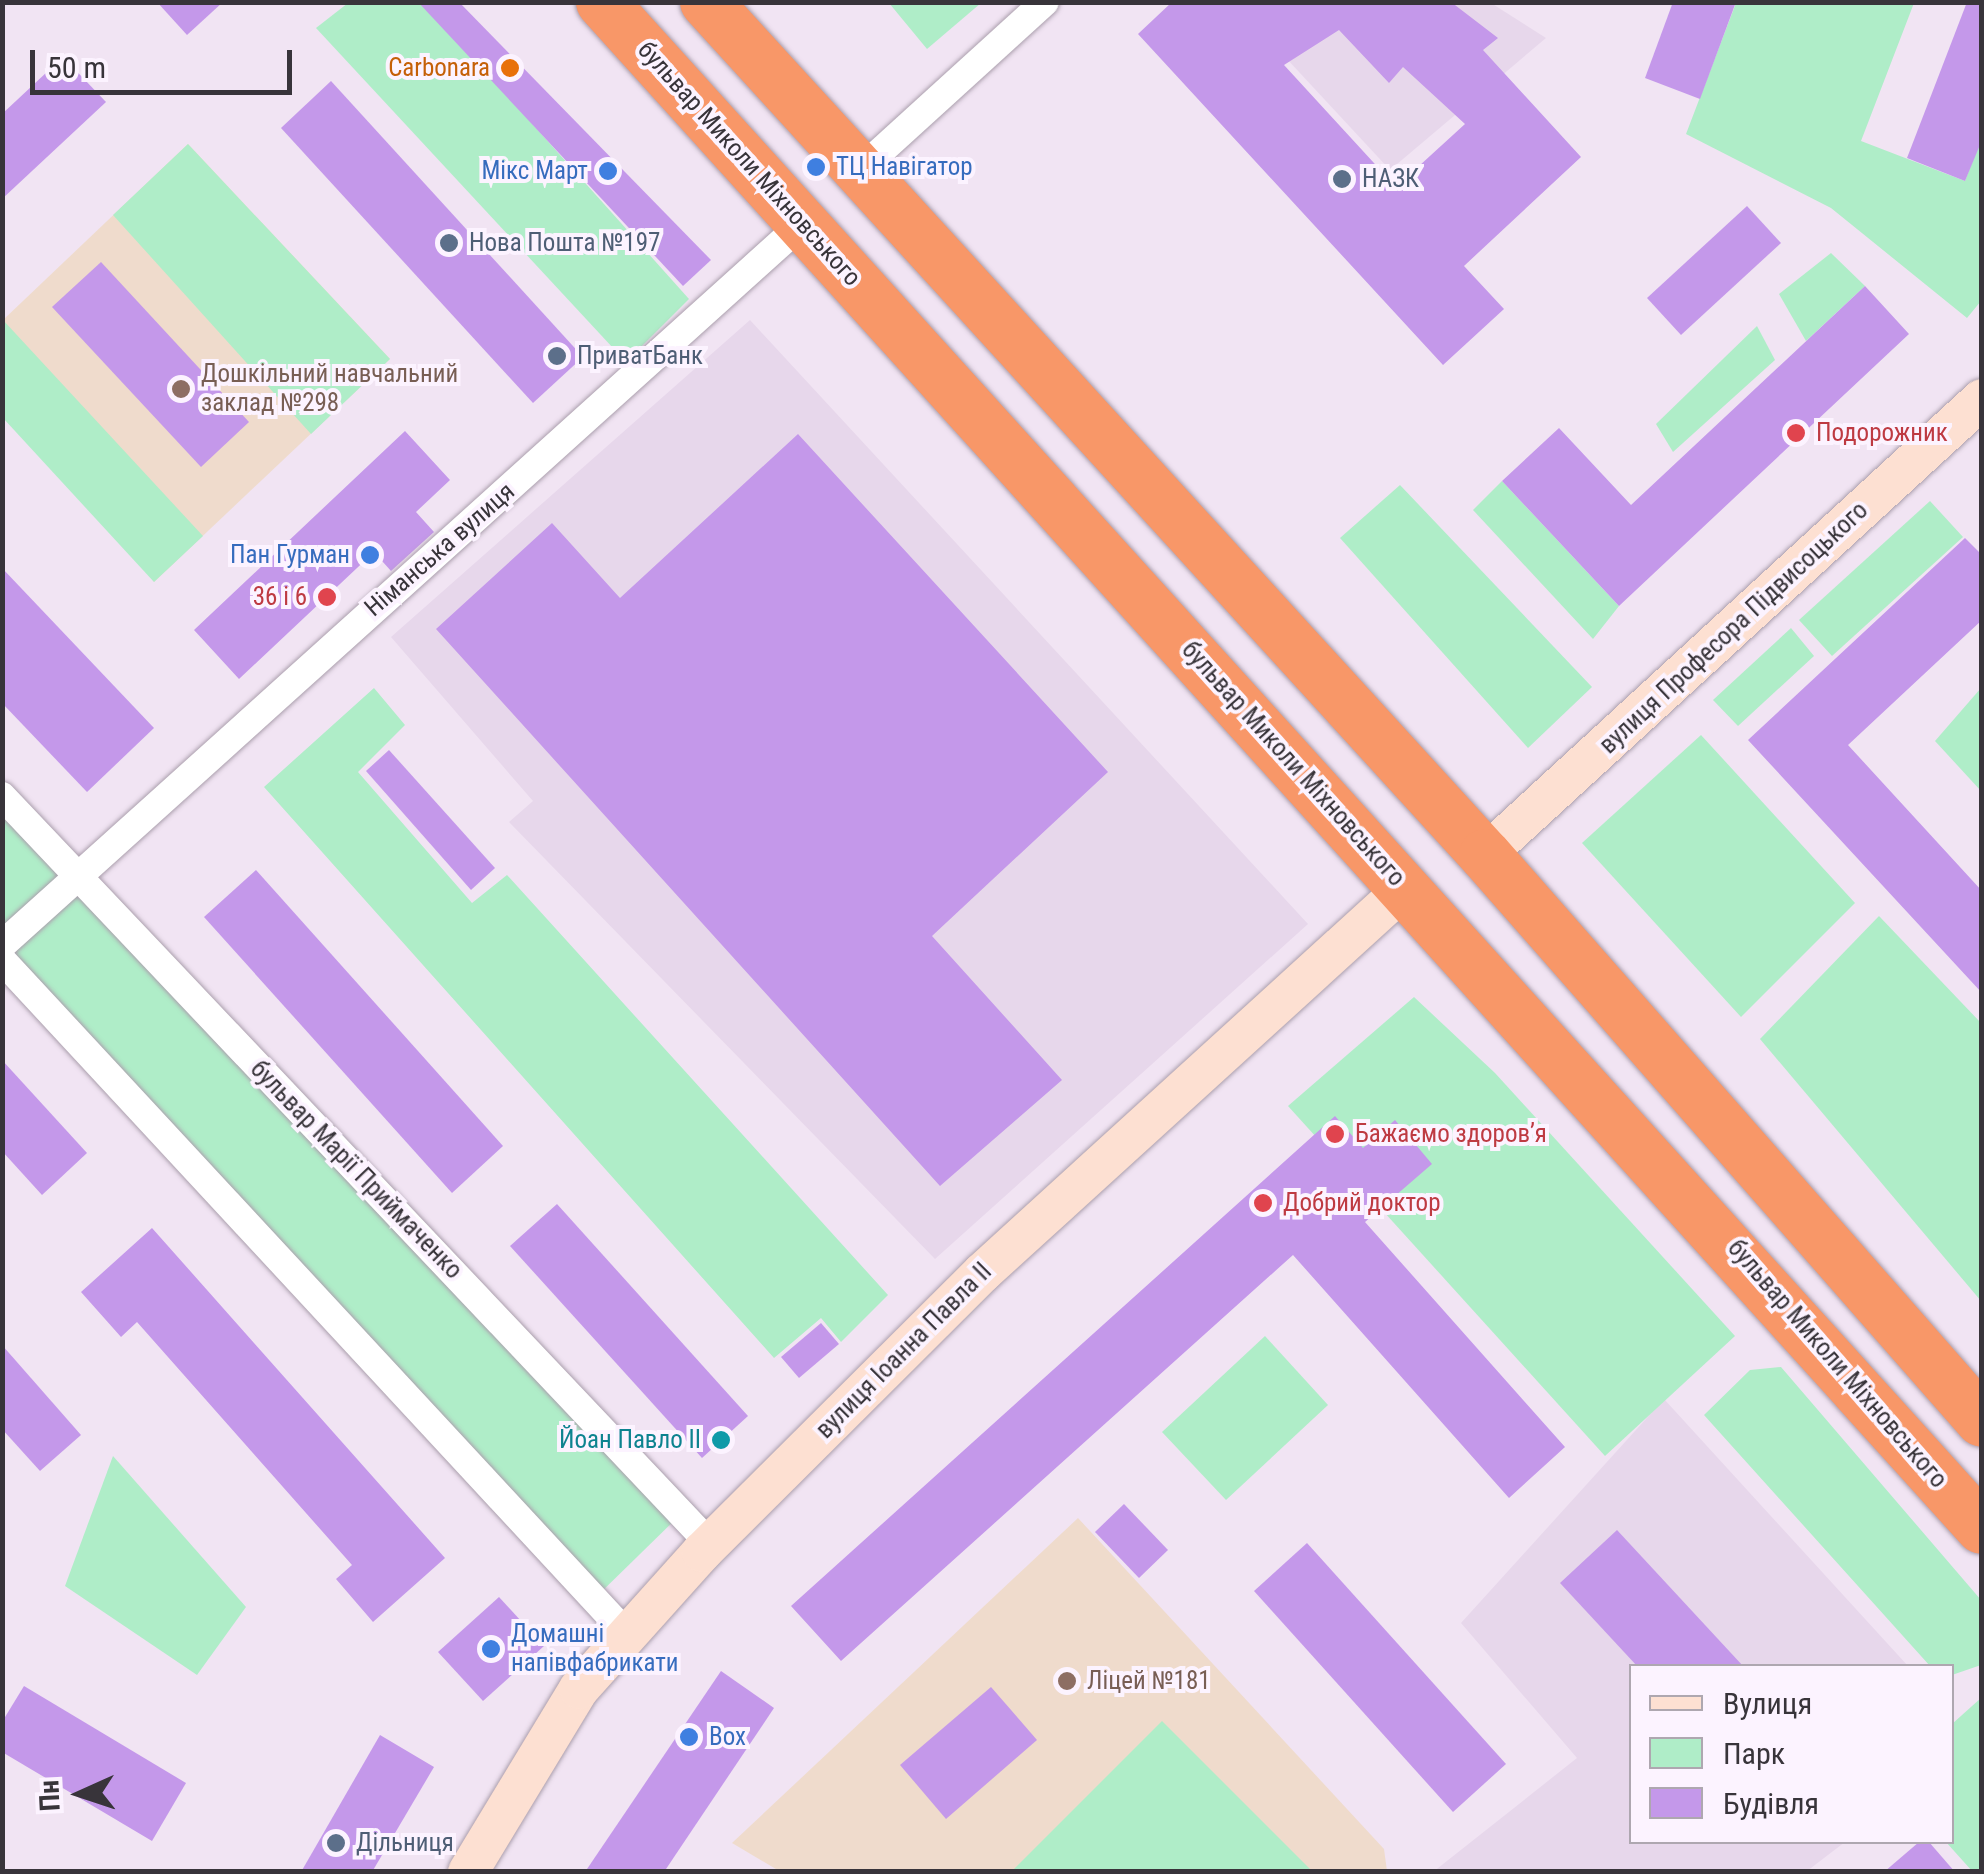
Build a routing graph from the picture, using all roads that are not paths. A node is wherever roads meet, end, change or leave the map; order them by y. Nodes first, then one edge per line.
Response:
1 (602, 2) edge
2 (706, 2) edge
3 (1046, 2) edge
4 (860, 171) junction
5 (803, 222) junction
6 (1982, 400) edge
7 (2, 796) edge
8 (1485, 855) junction
9 (73, 874) junction
10 (1406, 887) junction
11 (2, 945) edge
12 (2, 960) edge
13 (1982, 1421) edge
14 (1982, 1528) edge
15 (710, 1544) junction
16 (625, 1632) junction
17 (468, 1872) edge

1 - 5 highway, бульвар Миколи Міхновського
2 - 4 highway
3 - 4 street
4 - 8 highway
5 - 9 street, Німанська вулиця
5 - 10 highway, бульвар Миколи Міхновського
6 - 8 street, вулиця Професора Підвисоцького
7 - 9 street, бульвар Марії Приймаченко
8 - 13 highway
9 - 11 street, Німанська вулиця
9 - 15 street, бульвар Марії Приймаченко
10 - 14 highway, бульвар Миколи Міхновського
10 - 15 street, вулиця Іоанна Павла II
12 - 16 street
15 - 16 street, вулиця Іоанна Павла II
16 - 17 street, вулиця Іоанна Павла II

